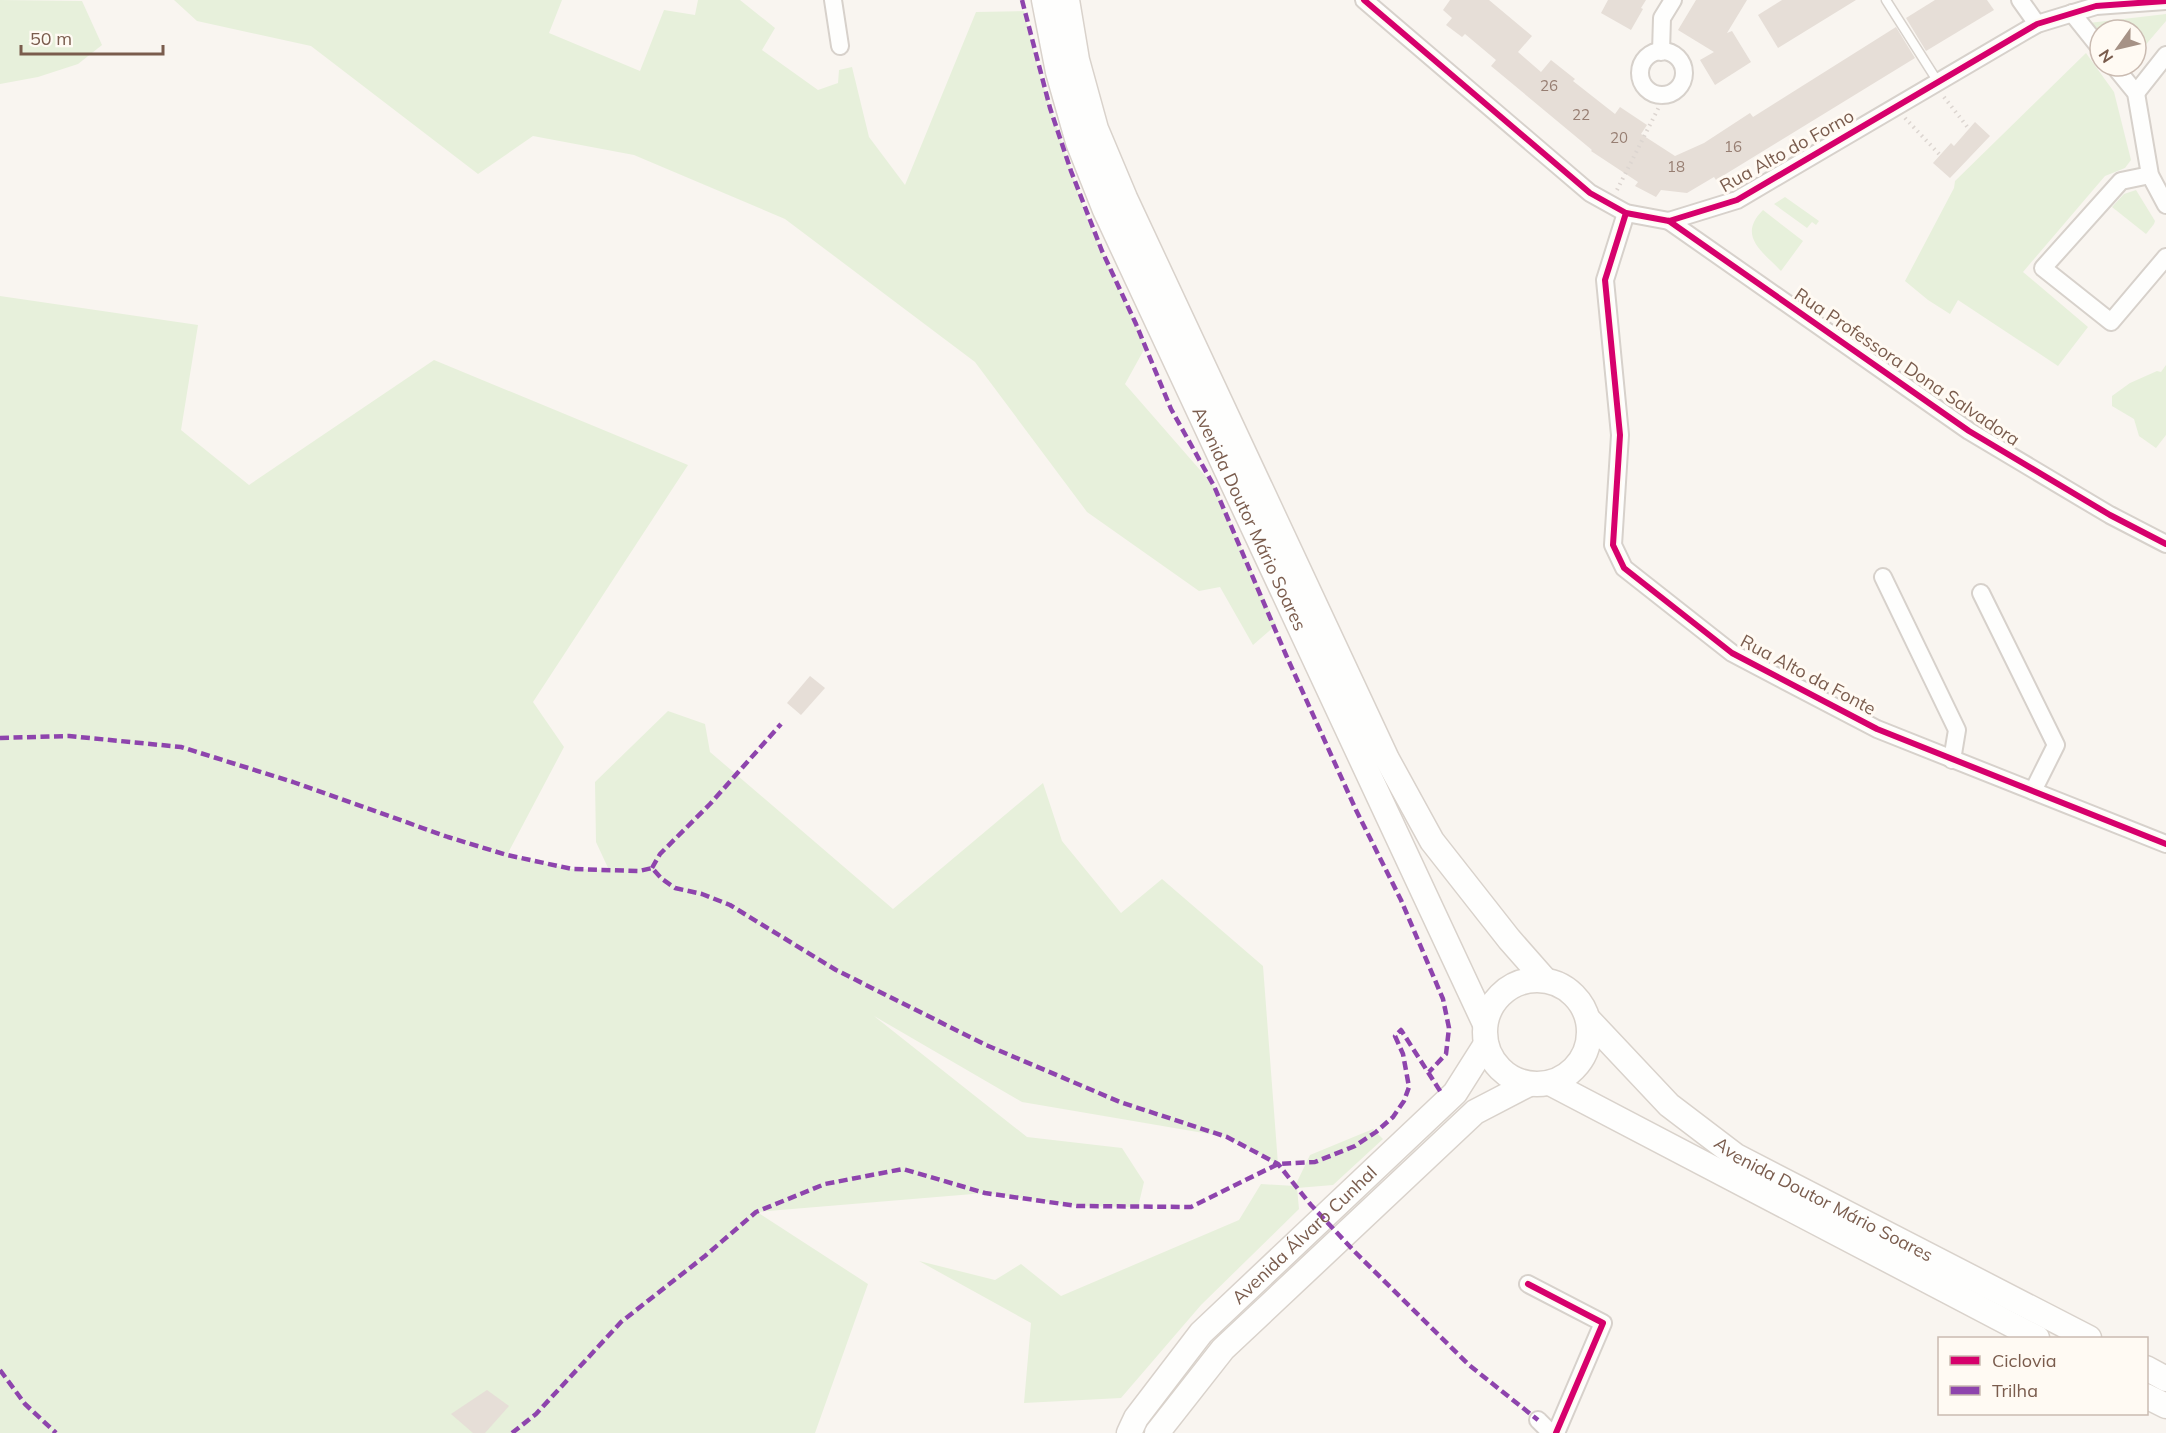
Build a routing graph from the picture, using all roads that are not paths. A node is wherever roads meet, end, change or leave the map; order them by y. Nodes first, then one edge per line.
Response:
1 (833, 0) edge
2 (1044, 0) edge
3 (1067, 0) edge
4 (1364, 0) edge
5 (1672, 0) edge
6 (1886, 0) edge
7 (2020, 0) edge
8 (2166, 1) edge
9 (2121, 2) edge
10 (2072, 13) junction
11 (2037, 24) junction
12 (2088, 33) edge
13 (840, 46) dead end
14 (1661, 52) junction
15 (2166, 55) edge
16 (2124, 78) edge
17 (1936, 83) junction
18 (2136, 93) junction
19 (2150, 175) junction
20 (2166, 205) edge
21 (1626, 213) junction
22 (1669, 221) junction
23 (2166, 257) edge
24 (2166, 544) edge
25 (1883, 578) dead end
26 (1981, 593) dead end
27 (1952, 760) junction
28 (2033, 792) junction
29 (2166, 844) edge
30 (1545, 980) junction
31 (1588, 1019) junction
32 (1486, 1034) junction
33 (1540, 1083) junction
34 (1528, 1284) dead end
35 (2035, 1337) edge
36 (2087, 1337) edge
37 (2148, 1369) edge
38 (2166, 1379) edge
39 (2148, 1397) edge
40 (2166, 1406) edge
41 (1538, 1420) dead end
42 (1128, 1433) edge
43 (1157, 1433) edge
44 (1551, 1433) edge
45 (1556, 1433) edge

1 - 13 street
2 - 32 main road, Avenida Doutor Mário Soares
3 - 30 main road, Avenida Doutor Mário Soares
4 - 21 street, Rua Alto do Forno
5 - 14 street
6 - 17 lane
7 - 11 street
8 - 9 street, Rua Alto do Forno
9 - 10 street, Rua Alto do Forno
10 - 11 street, Rua Alto do Forno
10 - 12 street
11 - 17 street, Rua Alto do Forno
14 - 14 street
15 - 18 street
16 - 18 street
17 - 22 street, Rua Alto do Forno
18 - 19 street
19 - 20 street
19 - 23 street
21 - 22 street, Rua Alto do Forno
21 - 27 street, Rua Alto da Fonte
22 - 24 street, Rua Professora Dona Salvadora
25 - 27 street
26 - 28 street
27 - 28 street, Rua Alto da Fonte
28 - 29 street, Rua Alto da Fonte
30 - 31 main road
30 - 32 main road
31 - 33 main road
31 - 36 main road, Avenida Doutor Mário Soares
32 - 33 main road
32 - 42 main road, Avenida Álvaro Cunhal
33 - 35 main road, Avenida Doutor Mário Soares
33 - 43 main road, Avenida Álvaro Cunhal
34 - 45 street
37 - 38 main road
39 - 40 main road
41 - 44 street

